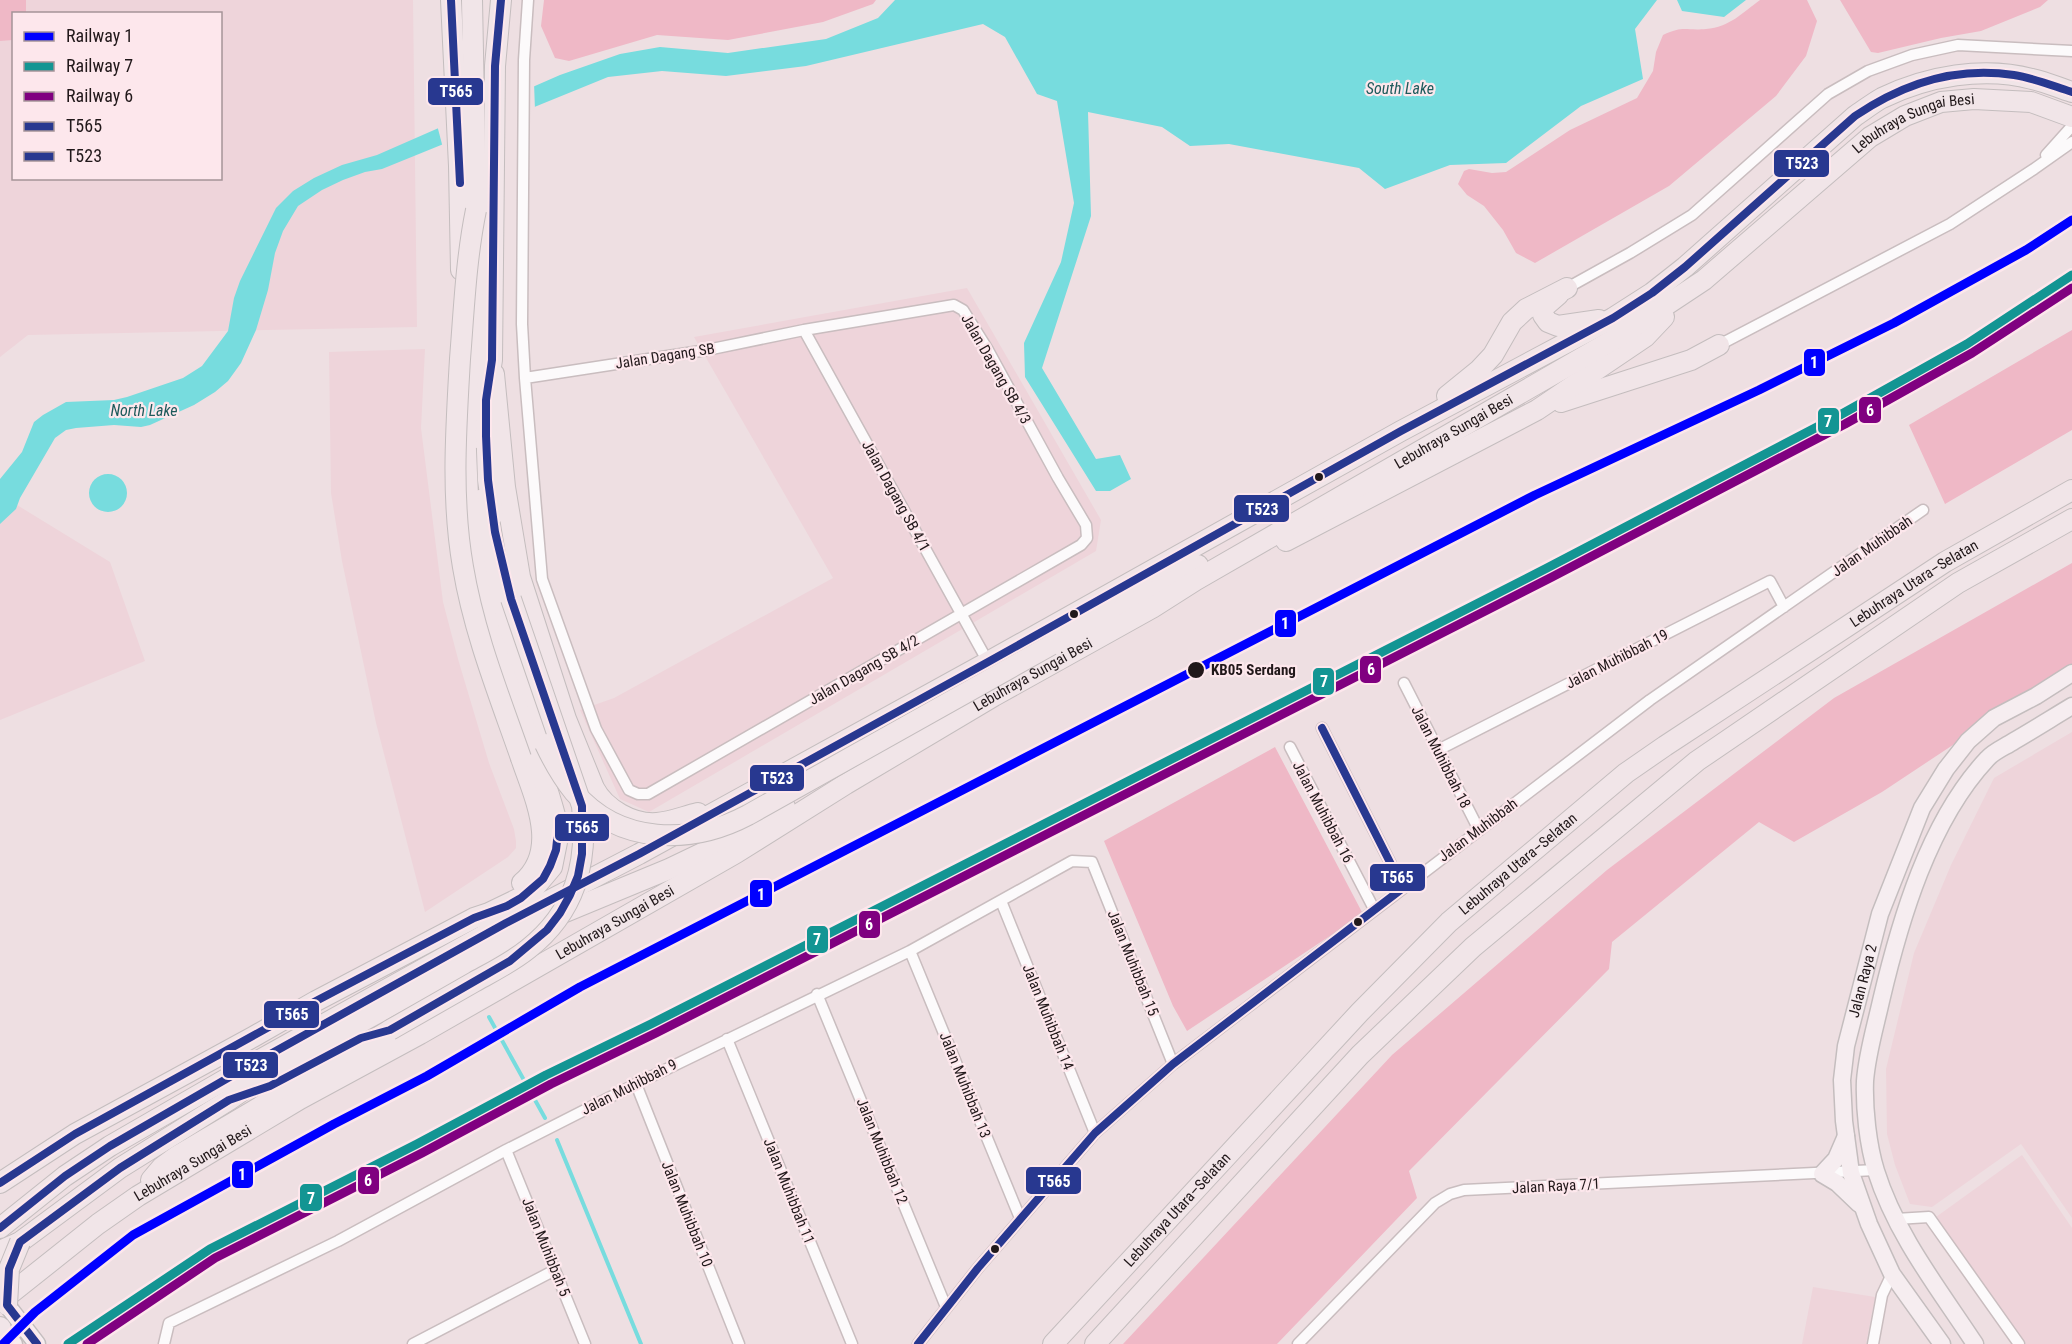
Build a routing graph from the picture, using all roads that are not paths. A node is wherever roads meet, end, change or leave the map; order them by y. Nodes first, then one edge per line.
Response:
1 (451, 0) edge
2 (472, 0) edge
3 (489, 0) edge
4 (501, 0) edge
5 (528, 0) edge
6 (2072, 51) edge
7 (495, 66) junction
8 (2072, 92) edge
9 (2072, 117) edge
10 (2072, 126) edge
11 (2072, 142) edge
12 (2034, 170) junction
13 (476, 210) junction
14 (1567, 288) junction
15 (1690, 290) junction
16 (1613, 318) junction
17 (804, 330) junction
18 (1645, 337) junction
19 (1719, 345) junction
20 (492, 360) junction
21 (525, 378) junction
22 (1537, 410) junction
23 (1411, 425) junction
24 (2072, 490) edge
25 (1923, 510) dead end
26 (2072, 519) edge
27 (1087, 538) joint
28 (1256, 545) junction
29 (1196, 580) junction
30 (1784, 607) junction
31 (962, 615) junction
32 (988, 662) junction
33 (2072, 673) edge
34 (1404, 683) dead end
35 (2072, 706) edge
36 (1322, 728) dead end
37 (1290, 747) dead end
38 (1438, 750) junction
39 (846, 784) junction
40 (732, 802) junction
41 (1479, 830) junction
42 (1092, 862) joint
43 (1403, 888) junction
44 (1001, 901) junction
45 (1374, 909) junction
46 (474, 918) junction
47 (910, 951) junction
48 (817, 994) junction
49 (350, 1009) junction
50 (390, 1030) junction
51 (254, 1037) junction
52 (727, 1039) junction
53 (1173, 1064) junction
54 (636, 1084) junction
55 (229, 1100) junction
56 (1095, 1133) junction
57 (1846, 1136) junction
58 (506, 1150) junction
59 (1876, 1170) junction
60 (1851, 1173) junction
61 (1822, 1174) junction
62 (0, 1184) edge
63 (138, 1196) junction
64 (1864, 1209) junction
65 (1020, 1218) junction
66 (1896, 1219) junction
67 (0, 1228) edge
68 (20, 1242) junction
69 (0, 1251) edge
70 (555, 1270) junction
71 (1892, 1274) junction
72 (3, 1303) edge
73 (946, 1307) junction
74 (0, 1327) edge
75 (14, 1344) edge
76 (37, 1344) edge
77 (164, 1344) edge
78 (413, 1344) edge
79 (585, 1344) edge
80 (739, 1344) edge
81 (852, 1344) edge
82 (918, 1344) edge
83 (1053, 1344) edge
84 (1095, 1344) edge
85 (1298, 1344) edge
86 (1873, 1344) edge
87 (1942, 1344) edge
88 (1975, 1344) edge
89 (2019, 1344) edge

1 - 46 highway
2 - 13 highway
3 - 7 highway
4 - 7 highway
5 - 21 street
6 - 14 street
7 - 20 highway
8 - 16 highway, Lebuhraya Sungai Besi
9 - 15 highway, Lebuhraya Sungai Besi
10 - 12 street
11 - 12 street
12 - 19 street
13 - 28 highway, bridge
13 - 46 highway, bridge
14 - 16 highway
14 - 23 highway
15 - 18 highway
15 - 28 highway, Lebuhraya Sungai Besi
16 - 23 highway, Lebuhraya Sungai Besi
17 - 21 street, Jalan Dagang SB
17 - 27 street, Jalan Dagang SB 4/3
17 - 31 street, Jalan Dagang SB 4/1
18 - 19 highway
18 - 22 highway
19 - 22 highway
20 - 40 highway
20 - 50 highway, bridge
21 - 31 street, Jalan Dagang SB 4/2
22 - 29 highway
23 - 32 highway, Lebuhraya Sungai Besi
24 - 83 highway, Lebuhraya Utara–Selatan
25 - 30 street, Jalan Muhibbah
26 - 84 highway, Lebuhraya Utara–Selatan
27 - 31 street, Jalan Dagang SB 4/2
28 - 29 highway, Lebuhraya Sungai Besi
29 - 39 highway, Lebuhraya Sungai Besi
30 - 38 street, Jalan Muhibbah 19
30 - 41 street, Jalan Muhibbah
31 - 32 street, Jalan Dagang SB 4/1
32 - 40 highway, Lebuhraya Sungai Besi
33 - 57 main road, Jalan Raya 2
34 - 38 street, Jalan Muhibbah 18
35 - 59 main road, Jalan Raya 2
36 - 43 street
37 - 45 street, Jalan Muhibbah 16
38 - 41 street, Jalan Muhibbah 18
39 - 55 highway
39 - 63 highway, Lebuhraya Sungai Besi
40 - 49 highway, Lebuhraya Sungai Besi
41 - 43 street, Jalan Muhibbah
42 - 44 street, Jalan Muhibbah 9
42 - 53 street, Jalan Muhibbah 15
43 - 45 street, Jalan Muhibbah
44 - 47 street, Jalan Muhibbah 9
44 - 56 street, Jalan Muhibbah 14
45 - 53 street, Jalan Muhibbah
46 - 51 highway
47 - 48 street, Jalan Muhibbah 9
47 - 65 street, Jalan Muhibbah 13
48 - 52 street, Jalan Muhibbah 9
48 - 73 street, Jalan Muhibbah 12
49 - 51 highway
49 - 67 highway, Lebuhraya Sungai Besi
50 - 55 highway
50 - 63 highway
51 - 62 highway
52 - 54 street, Jalan Muhibbah 9
52 - 81 street, Jalan Muhibbah 11
53 - 56 street, Jalan Muhibbah
54 - 58 street, Jalan Muhibbah 9
54 - 80 street, Jalan Muhibbah 10
55 - 68 highway
56 - 65 street, Jalan Muhibbah
57 - 60 main road, Jalan Raya 2
57 - 61 main road
58 - 70 street, Jalan Muhibbah 5
58 - 77 street, Jalan Muhibbah 9
59 - 60 street, Jalan Raya 7/1
59 - 66 main road, Jalan Raya 2
60 - 61 street, Jalan Raya 7/1
60 - 64 main road, Jalan Raya 2
61 - 64 main road
61 - 85 street, Jalan Raya 7/1
63 - 72 highway, Lebuhraya Sungai Besi
64 - 71 main road, Jalan Raya 2
65 - 73 street, Jalan Muhibbah
66 - 88 main road, Jalan Raya 2
66 - 89 street
68 - 69 highway
68 - 72 highway, bridge
70 - 78 street
70 - 79 street, Jalan Muhibbah 5
71 - 86 street
71 - 87 main road, Jalan Raya 2
72 - 76 main road
73 - 82 street, Jalan Muhibbah
74 - 75 main road

